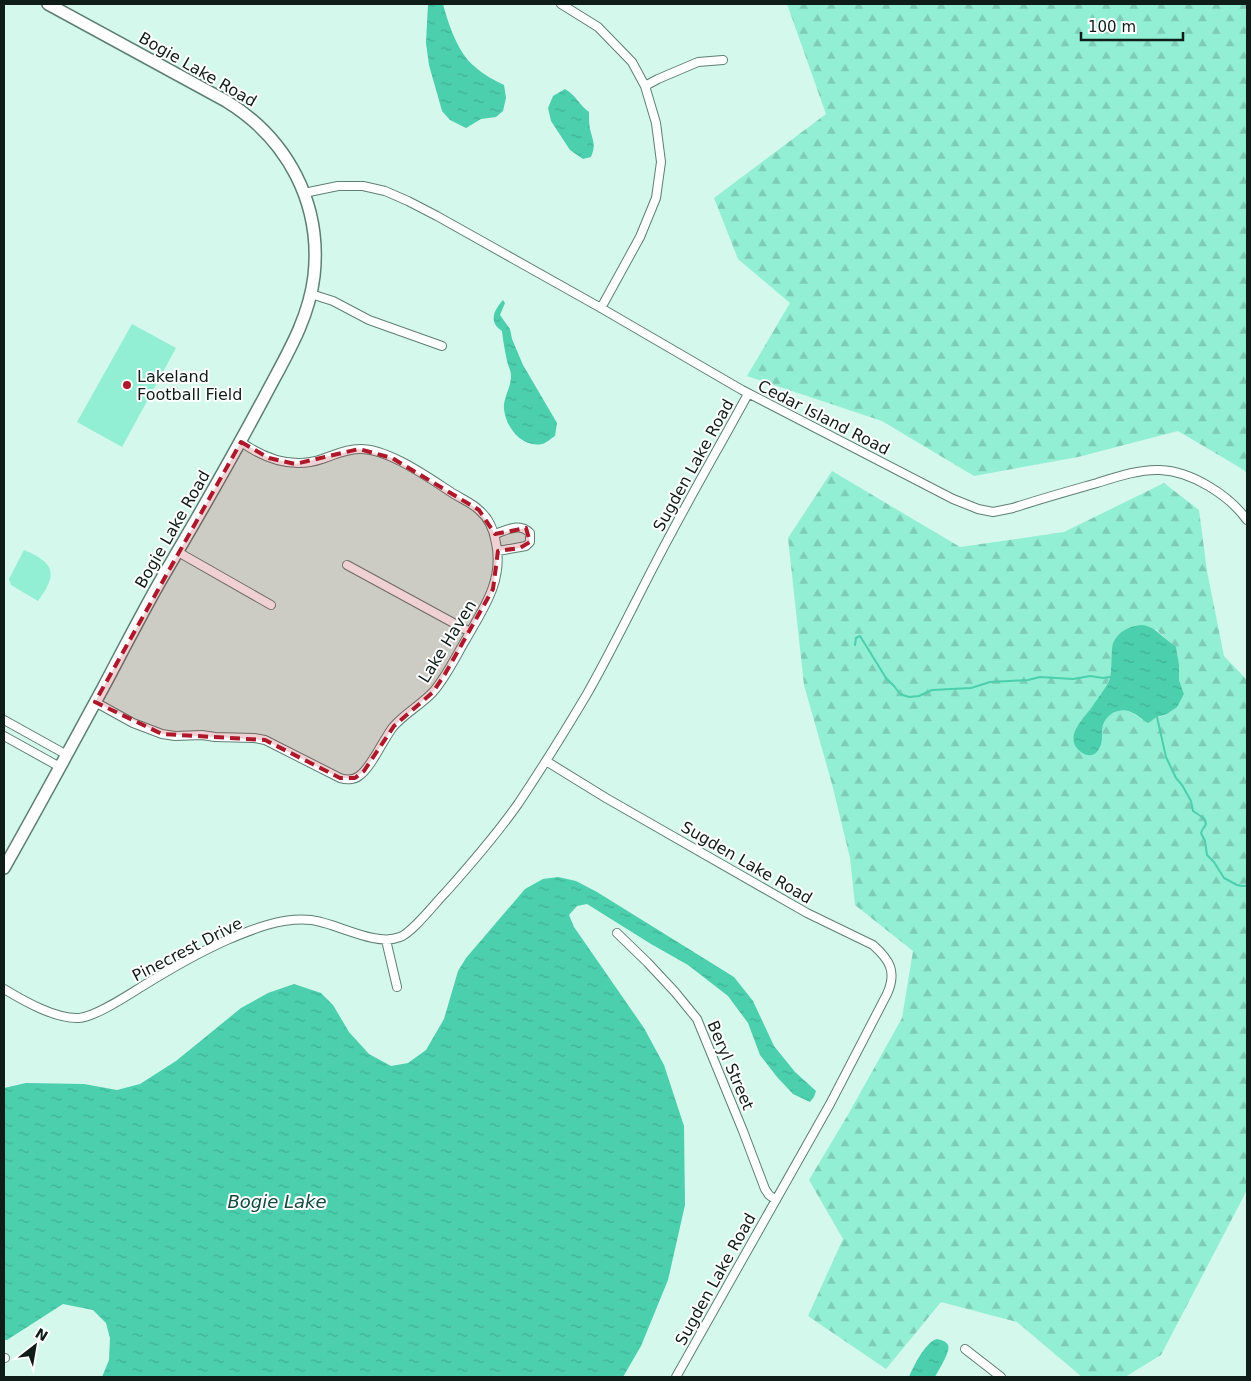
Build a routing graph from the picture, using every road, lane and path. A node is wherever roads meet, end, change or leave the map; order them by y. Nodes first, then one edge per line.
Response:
1 (48, 4) edge
2 (561, 4) edge
3 (723, 60) dead end
4 (645, 86) junction
5 (304, 193) junction
6 (311, 294) junction
7 (601, 308) junction
8 (442, 346) dead end
9 (748, 394) junction
10 (240, 442) junction
11 (1247, 520) edge
12 (495, 534) junction
13 (498, 551) junction
14 (178, 552) junction
15 (347, 564) dead end
16 (271, 605) dead end
17 (470, 632) junction
18 (95, 702) junction
19 (4, 720) edge
20 (4, 736) edge
21 (67, 755) junction
22 (546, 761) junction
23 (60, 767) junction
24 (5, 862) edge
25 (616, 933) dead end
26 (386, 940) junction
27 (396, 987) dead end
28 (4, 990) edge
29 (776, 1200) junction
30 (965, 1349) dead end
31 (676, 1377) edge
32 (1001, 1377) edge

1 - 5 main road, Bogie Lake Road
2 - 4 street
3 - 4 street
4 - 7 street
5 - 6 main road, Bogie Lake Road
5 - 7 street, Cedar Island Road
6 - 8 street
6 - 10 main road, Bogie Lake Road
7 - 9 street, Cedar Island Road
9 - 11 street, Cedar Island Road
9 - 22 street, Sugden Lake Road
10 - 12 street, Lake Haven
10 - 14 main road, Bogie Lake Road
12 - 13 street, Lake Haven
12 - 13 street
13 - 17 street, Lake Haven
14 - 16 street
14 - 18 main road, Bogie Lake Road
15 - 17 street
17 - 18 street, Lake Haven
18 - 21 main road, Bogie Lake Road
19 - 21 street
20 - 23 street
21 - 23 main road, Bogie Lake Road
22 - 26 street
22 - 29 street, Sugden Lake Road
23 - 24 main road, Bogie Lake Road
25 - 29 street, Beryl Street
26 - 27 street
26 - 28 street, Pinecrest Drive
29 - 31 street, Sugden Lake Road
30 - 32 street

